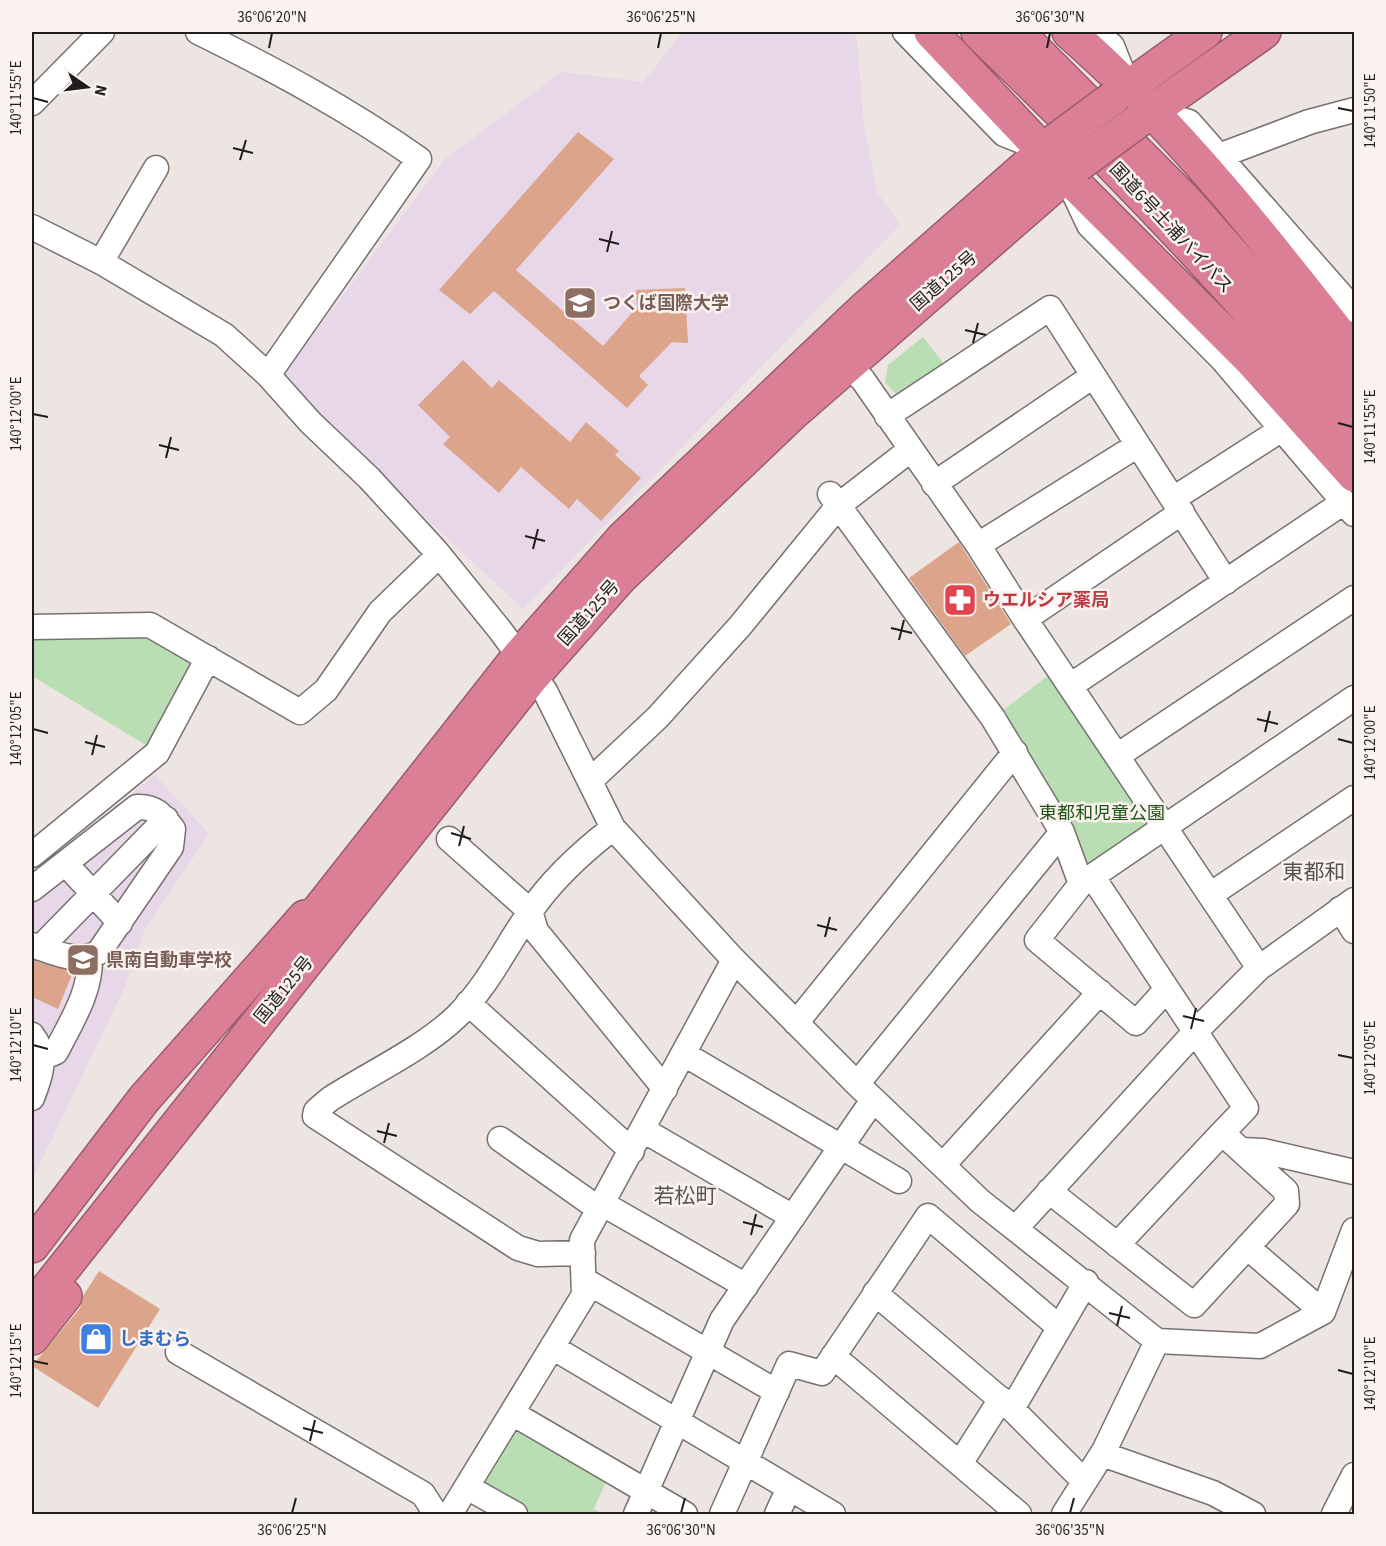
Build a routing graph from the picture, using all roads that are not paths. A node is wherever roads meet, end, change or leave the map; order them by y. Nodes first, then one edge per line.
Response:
1 (102, 32) edge
2 (198, 32) edge
3 (905, 32) edge
4 (932, 32) edge
5 (978, 32) edge
6 (1017, 32) edge
7 (1069, 32) edge
8 (1095, 32) edge
9 (1205, 32) edge
10 (1263, 32) edge
11 (236, 39) edge
12 (1121, 92) junction
13 (32, 103) edge
14 (1354, 110) edge
15 (1145, 116) junction
16 (1049, 146) junction
17 (1219, 156) junction
18 (156, 168) dead end
19 (1072, 170) junction
20 (32, 226) edge
21 (101, 262) junction
22 (1354, 310) edge
23 (1354, 353) edge
24 (838, 354) junction
25 (268, 375) junction
26 (1093, 376) junction
27 (1354, 392) edge
28 (887, 416) junction
29 (1282, 429) junction
30 (1354, 433) edge
31 (1138, 445) junction
32 (910, 450) junction
33 (934, 484) junction
34 (1351, 497) edge
35 (834, 500) junction
36 (1177, 505) junction
37 (978, 545) junction
38 (439, 555) junction
39 (1226, 582) junction
40 (1354, 598) edge
41 (1025, 619) junction
42 (32, 627) edge
43 (208, 658) junction
44 (526, 666) junction
45 (1070, 686) junction
46 (1354, 698) edge
47 (1015, 752) junction
48 (1117, 756) junction
49 (590, 781) junction
50 (1354, 798) edge
51 (166, 819) junction
52 (1164, 827) junction
53 (613, 828) junction
54 (1062, 832) junction
55 (449, 839) dead end
56 (380, 851) junction
57 (32, 855) edge
58 (65, 863) junction
59 (1087, 880) junction
60 (32, 889) edge
61 (93, 894) junction
62 (1210, 895) junction
63 (1347, 905) edge
64 (530, 911) junction
65 (120, 923) junction
66 (1354, 931) edge
67 (36, 946) edge
68 (90, 958) junction
69 (734, 960) junction
70 (1259, 968) junction
71 (1167, 989) junction
72 (1100, 992) junction
73 (468, 1003) junction
74 (796, 1023) junction
75 (1195, 1032) junction
76 (32, 1035) edge
77 (684, 1054) junction
78 (42, 1058) junction
79 (665, 1089) junction
80 (865, 1092) junction
81 (32, 1098) edge
82 (643, 1130) junction
83 (1222, 1133) junction
84 (500, 1139) dead end
85 (841, 1147) junction
86 (1241, 1149) junction
87 (632, 1151) junction
88 (943, 1165) junction
89 (1354, 1172) edge
90 (899, 1181) dead end
91 (1049, 1191) junction
92 (601, 1206) junction
93 (793, 1216) junction
94 (1016, 1228) junction
95 (1354, 1230) edge
96 (32, 1245) edge
97 (1117, 1245) junction
98 (1247, 1247) junction
99 (583, 1253) junction
100 (32, 1275) edge
101 (584, 1280) junction
102 (1086, 1282) junction
103 (746, 1286) junction
104 (875, 1293) junction
105 (32, 1308) edge
106 (1323, 1312) junction
107 (1059, 1327) junction
108 (32, 1338) edge
109 (1158, 1341) junction
110 (552, 1347) junction
111 (178, 1352) dead end
112 (709, 1353) junction
113 (833, 1356) junction
114 (777, 1392) junction
115 (1006, 1404) junction
116 (512, 1413) junction
117 (678, 1421) junction
118 (1102, 1454) junction
119 (961, 1462) junction
120 (746, 1463) junction
121 (1354, 1475) edge
122 (1084, 1481) junction
123 (467, 1487) junction
124 (789, 1488) junction
125 (646, 1491) junction
126 (436, 1515) edge
127 (450, 1515) edge
128 (515, 1515) edge
129 (636, 1515) edge
130 (685, 1515) edge
131 (722, 1515) edge
132 (777, 1515) edge
133 (833, 1515) edge
134 (1019, 1515) edge
135 (1064, 1515) edge
136 (1253, 1515) edge
137 (1335, 1515) edge

1 - 13 street
2 - 11 street
3 - 16 street
4 - 16 highway
5 - 30 highway, 国道6号土浦バイパス
6 - 27 highway, 国道6号土浦バイパス
7 - 12 highway
8 - 12 street
9 - 12 highway, 国道125号
10 - 15 highway, 国道125号
11 - 25 street
12 - 15 highway
12 - 16 highway, 国道125号, bridge
14 - 17 street
15 - 17 street
15 - 19 highway, 国道125号, bridge
15 - 23 highway
16 - 19 highway
16 - 24 highway, 国道125号
17 - 22 street
18 - 21 street
19 - 24 highway, 国道125号
19 - 29 street
19 - 34 highway
20 - 21 street
21 - 25 street
24 - 28 street
24 - 44 highway, 国道125号
25 - 38 street
26 - 28 street
26 - 31 street
26 - 33 street
28 - 32 street
29 - 34 street
29 - 36 street
31 - 36 street
31 - 37 street
32 - 33 street
32 - 35 street
33 - 37 street
34 - 39 street
35 - 47 street
35 - 49 street
36 - 39 street
36 - 41 street
37 - 41 street
38 - 43 street
38 - 44 street
39 - 45 street
40 - 48 street
41 - 45 street
42 - 43 street
43 - 57 street
44 - 49 street
44 - 56 highway, 国道125号
45 - 48 street
46 - 52 street
47 - 54 street
47 - 74 street
48 - 52 street
49 - 53 street
50 - 62 street
51 - 58 street
51 - 61 street
51 - 65 street
52 - 59 street
52 - 62 street
53 - 64 street
53 - 69 street
54 - 59 street
54 - 80 street
55 - 64 street
56 - 96 highway
56 - 100 highway, 国道125号
56 - 105 highway, 国道125号
56 - 108 highway
58 - 60 street
58 - 61 street
59 - 71 street
59 - 72 street
61 - 65 street
61 - 67 street
62 - 70 street
63 - 66 street
63 - 70 street
64 - 73 street
64 - 79 street
65 - 68 street
67 - 68 street
68 - 78 street
69 - 74 street
69 - 77 street
70 - 75 street
71 - 72 street
71 - 75 street
72 - 88 street
73 - 87 street
73 - 99 street
74 - 80 street
75 - 83 street
75 - 91 street
76 - 78 street
77 - 79 street
77 - 85 street
78 - 81 street
79 - 82 street
80 - 85 street
80 - 88 street
82 - 87 street
82 - 93 street
83 - 86 street
83 - 97 street
84 - 92 street
85 - 90 street
85 - 93 street
86 - 89 street
86 - 98 street
87 - 92 street
88 - 94 street
91 - 94 street
91 - 97 street
92 - 99 street
92 - 103 street
93 - 103 street
94 - 102 street
95 - 106 street
97 - 98 street
98 - 106 street
99 - 101 street
101 - 110 street
101 - 112 street
102 - 107 street
102 - 109 street
103 - 112 street
104 - 107 street
104 - 113 street
104 - 115 street
106 - 109 street
107 - 115 street
109 - 118 street
110 - 116 street
110 - 117 street
111 - 126 street
112 - 114 street
112 - 117 street
113 - 114 street
113 - 119 street
114 - 120 street
115 - 119 street
115 - 122 street
116 - 123 street
116 - 125 street
117 - 120 street
117 - 125 street
118 - 122 street
118 - 136 street
119 - 134 street
120 - 124 street
120 - 131 street
121 - 137 street
122 - 135 street
123 - 127 street
123 - 128 street
124 - 132 street
124 - 133 street
125 - 129 street
125 - 130 street

